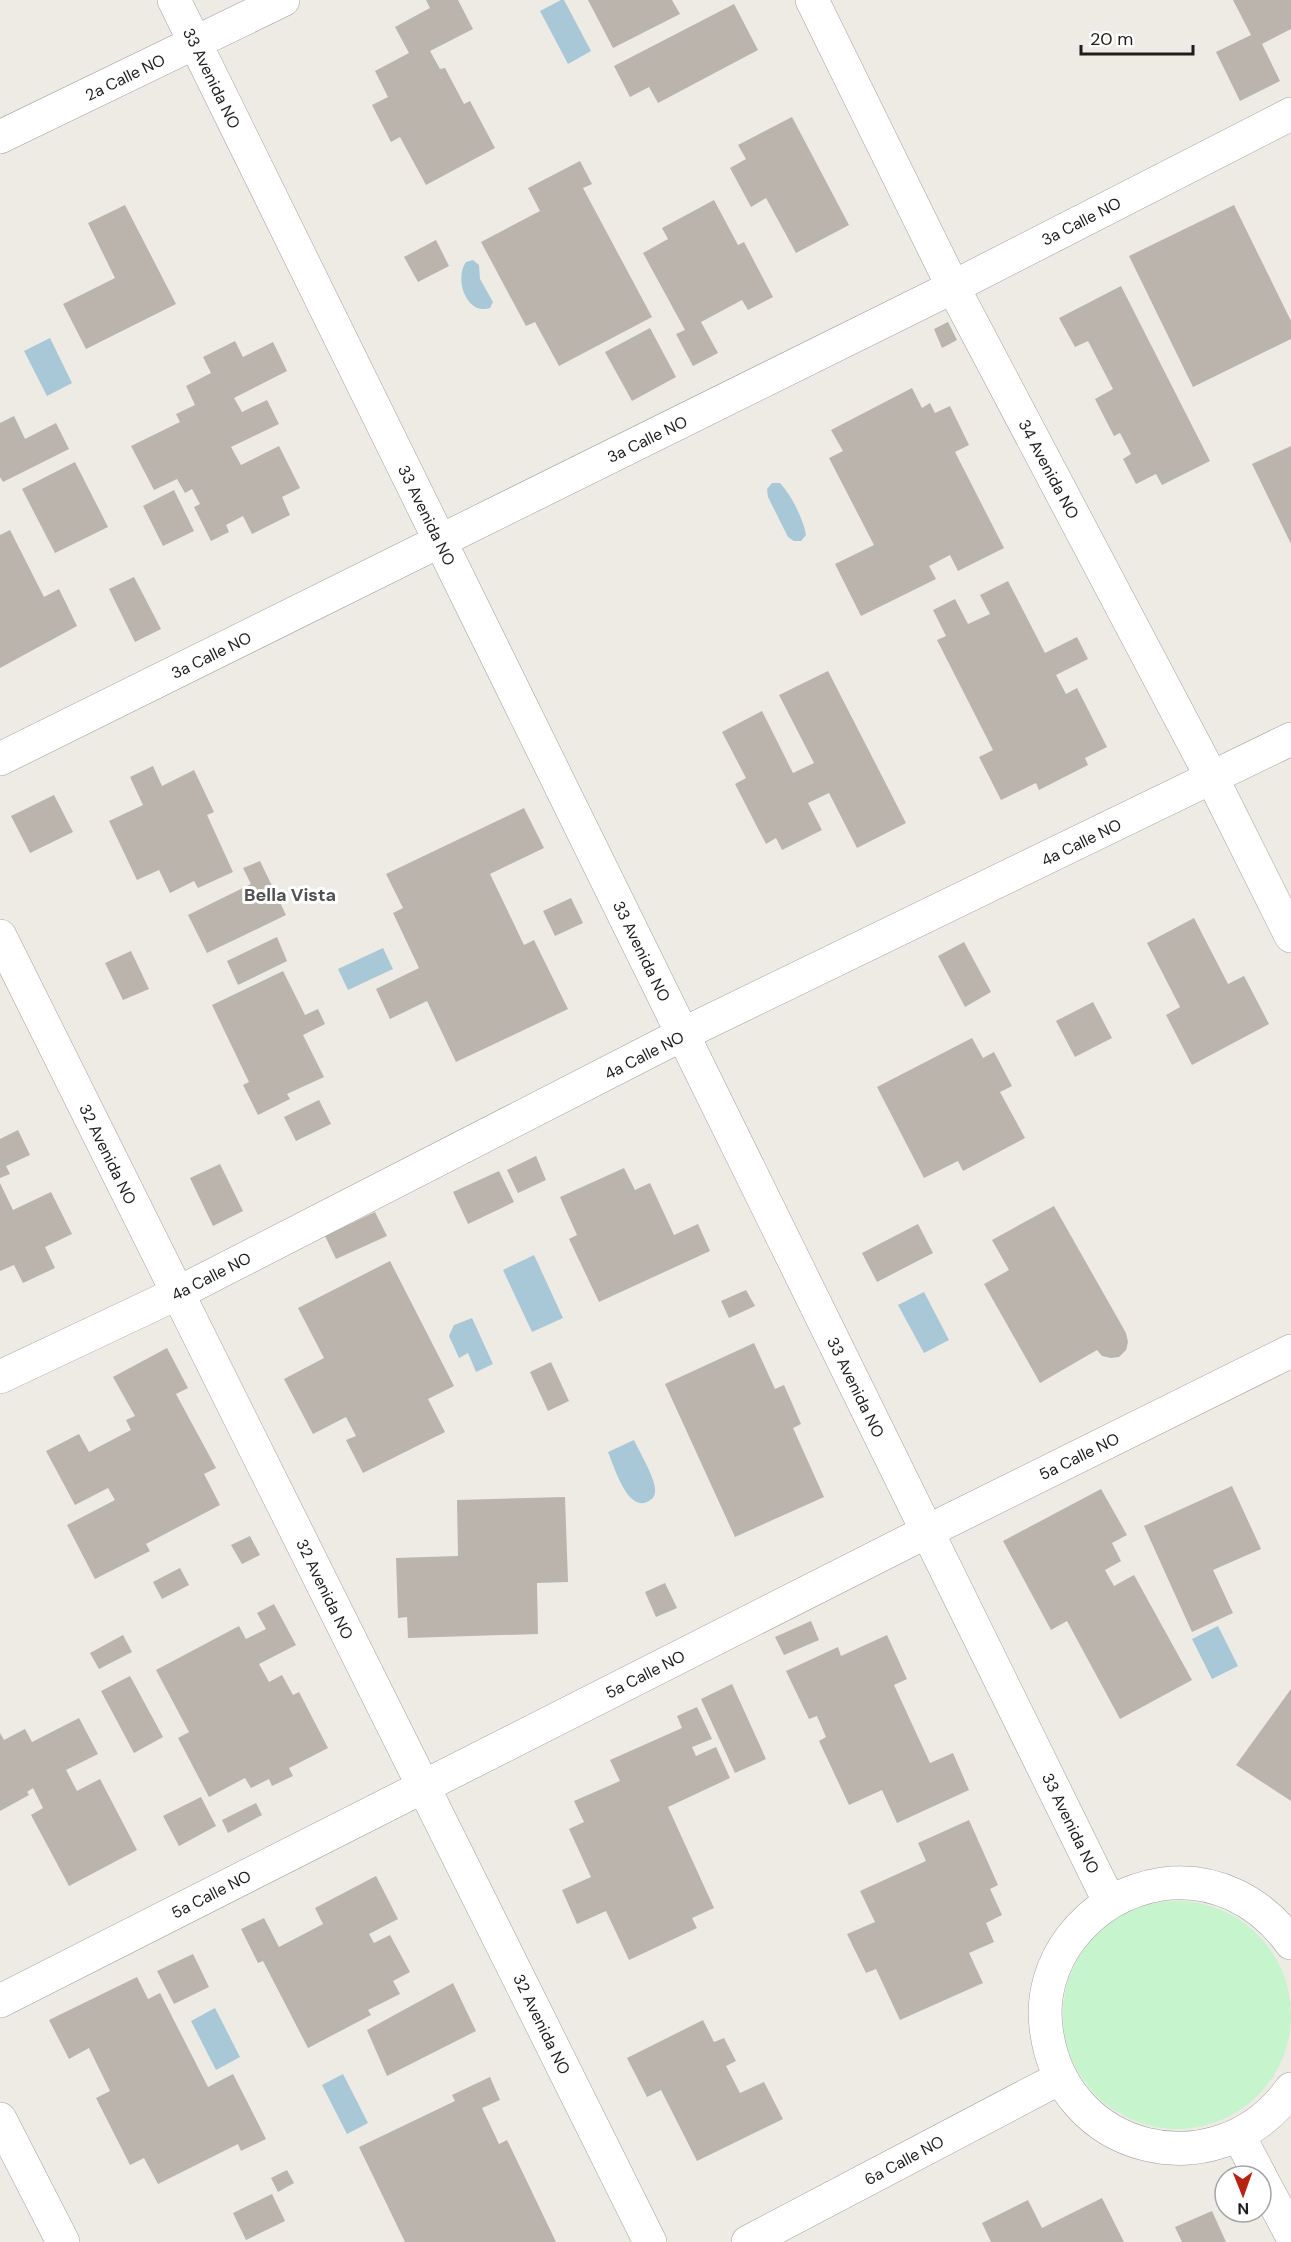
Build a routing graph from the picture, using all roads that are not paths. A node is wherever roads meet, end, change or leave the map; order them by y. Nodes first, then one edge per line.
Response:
1 (174, 0) edge
2 (283, 0) edge
3 (812, 0) edge
4 (195, 43) junction
5 (1291, 114) edge
6 (0, 138) edge
7 (953, 286) junction
8 (440, 541) junction
9 (1291, 739) edge
10 (0, 759) edge
11 (1212, 778) junction
12 (0, 936) edge
13 (1291, 936) edge
14 (683, 1035) junction
15 (178, 1293) junction
16 (1291, 1351) edge
17 (0, 1377) edge
18 (928, 1531) junction
19 (423, 1786) junction
20 (1109, 1901) junction
21 (1291, 1943) edge
22 (0, 2001) edge
23 (1060, 2078) junction
24 (1291, 2090) edge
25 (0, 2120) edge
26 (1239, 2136) junction
27 (1254, 2164) edge
28 (1273, 2200) edge
29 (1291, 2234) edge
30 (63, 2242) edge
31 (650, 2242) edge
32 (748, 2242) edge

1 - 4 street, 33 Avenida NO
2 - 4 street, 2a Calle NO
3 - 7 street, 34 Avenida NO
4 - 6 street, 2a Calle NO
4 - 8 street, 33 Avenida NO
5 - 7 street, 3a Calle NO
7 - 8 street, 3a Calle NO
7 - 11 street, 34 Avenida NO
8 - 10 street, 3a Calle NO
8 - 14 street, 33 Avenida NO
9 - 11 street, 4a Calle NO
11 - 13 street, 34 Avenida NO
11 - 14 street, 4a Calle NO
12 - 15 street, 32 Avenida NO
14 - 15 street, 4a Calle NO
14 - 18 street, 33 Avenida NO
15 - 17 street, 4a Calle NO
15 - 19 street, 32 Avenida NO
16 - 18 street, 5a Calle NO
18 - 19 street, 5a Calle NO
18 - 20 street, 33 Avenida NO
19 - 22 street, 5a Calle NO
19 - 31 street, 32 Avenida NO
20 - 21 street
20 - 23 street
23 - 26 street
23 - 32 street, 6a Calle NO
24 - 26 street
25 - 30 street
26 - 27 street
28 - 29 street

